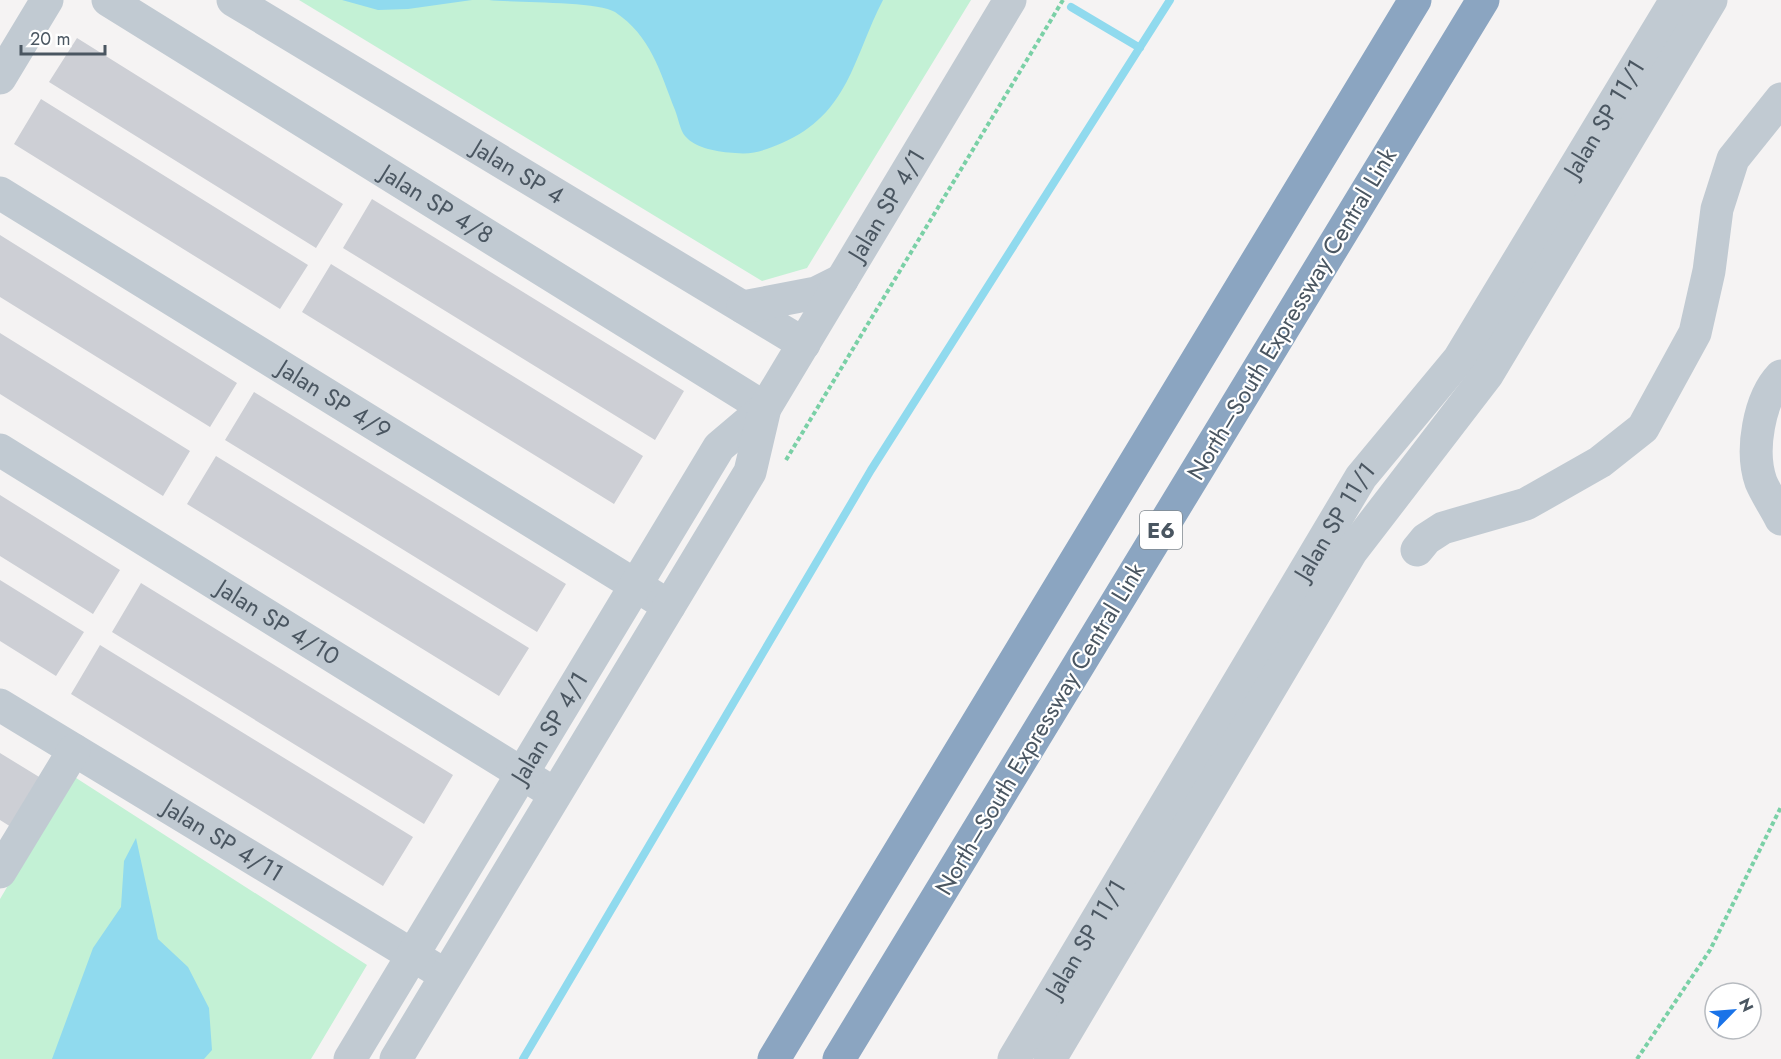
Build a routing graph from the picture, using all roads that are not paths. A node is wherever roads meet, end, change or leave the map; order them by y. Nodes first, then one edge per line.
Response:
1 (47, 0) edge
2 (108, 0) edge
3 (1010, 0) edge
4 (1415, 0) edge
5 (1483, 0) edge
6 (1676, 0) edge
7 (1711, 0) edge
8 (249, 4) edge
9 (0, 78) edge
10 (1781, 99) edge
11 (0, 193) edge
12 (842, 280) junction
13 (743, 307) junction
14 (804, 344) junction
15 (1781, 376) edge
16 (765, 408) junction
17 (0, 450) edge
18 (1781, 519) edge
19 (1417, 550) dead end
20 (637, 584) junction
21 (669, 606) junction
22 (0, 705) edge
23 (74, 750) junction
24 (523, 774) junction
25 (555, 795) junction
26 (0, 872) edge
27 (413, 956) junction
28 (447, 976) junction
29 (350, 1059) edge
30 (396, 1059) edge
31 (774, 1059) edge
32 (839, 1059) edge
33 (1014, 1059) edge
34 (1050, 1059) edge

1 - 9 street
2 - 16 street, Jalan SP 4/8
3 - 12 street, Jalan SP 4/1
4 - 31 highway, E6
5 - 32 highway, North–South Expressway Central Link / E6
6 - 33 street, Jalan SP 11/1
7 - 34 street, Jalan SP 11/1
8 - 13 street, Jalan SP 4
10 - 19 street
11 - 20 street, Jalan SP 4/9
12 - 13 street
12 - 14 street, Jalan SP 4/1
13 - 14 street, Jalan SP 4
14 - 16 street, Jalan SP 4/1
15 - 18 street
16 - 20 street, Jalan SP 4/1
16 - 21 street, Jalan SP 4/1
17 - 24 street, Jalan SP 4/10
20 - 21 street, Jalan SP 4/9
20 - 24 street, Jalan SP 4/1
21 - 25 street, Jalan SP 4/1
22 - 23 street, Jalan SP 4/11
23 - 26 street
23 - 27 street, Jalan SP 4/11
24 - 25 street, Jalan SP 4/10
24 - 27 street, Jalan SP 4/1
25 - 28 street, Jalan SP 4/1
27 - 28 street, Jalan SP 4/11
27 - 29 street, Jalan SP 4/1
28 - 30 street, Jalan SP 4/1

